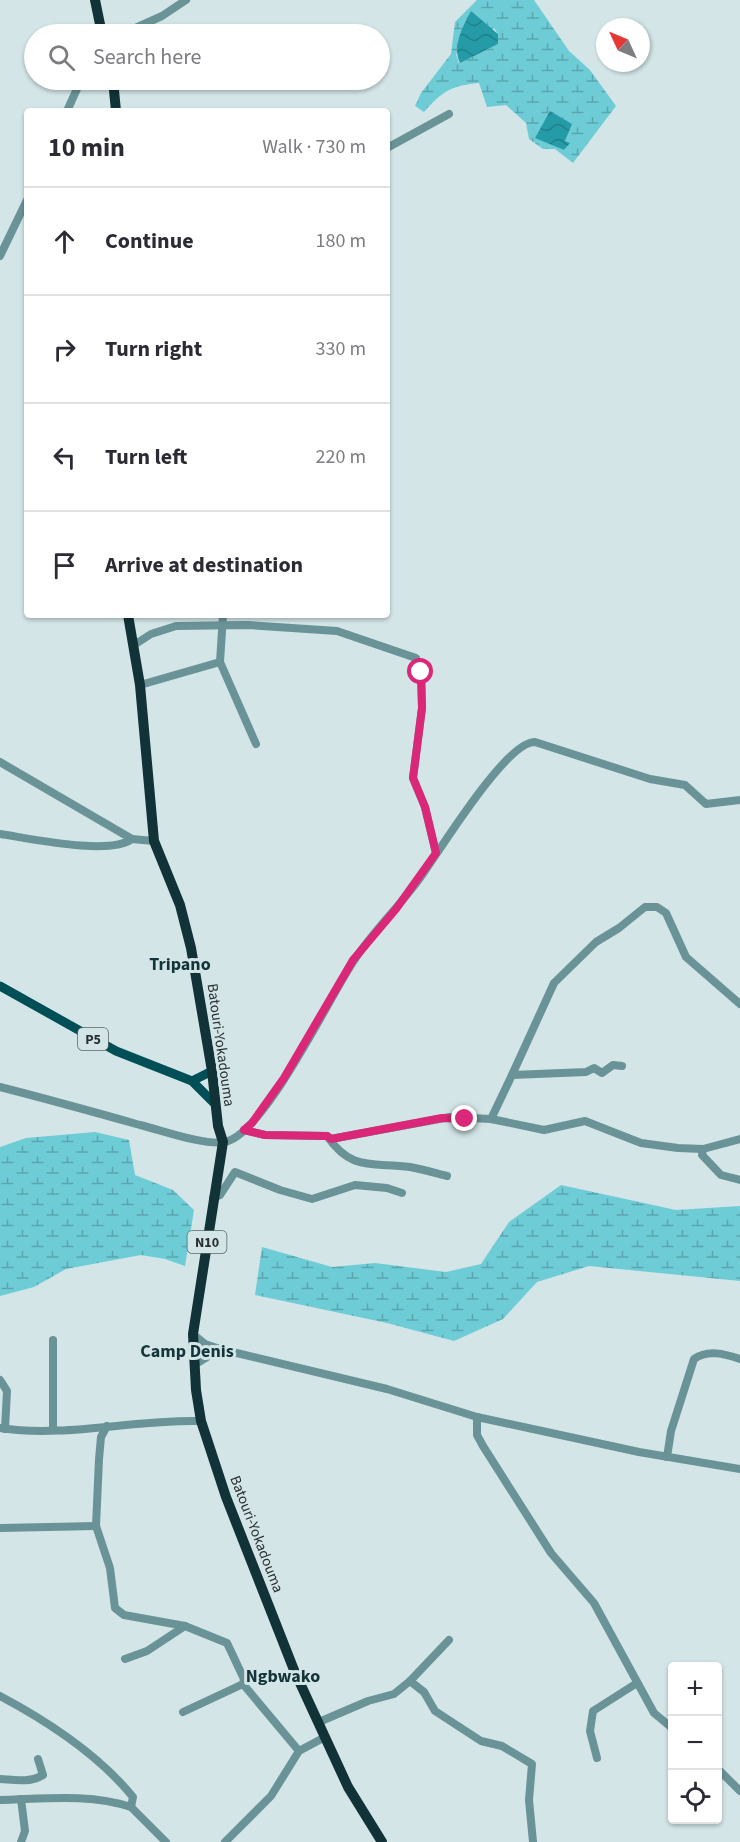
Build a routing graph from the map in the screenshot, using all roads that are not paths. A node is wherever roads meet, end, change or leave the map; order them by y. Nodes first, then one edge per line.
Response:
1 (95, 0) edge
2 (186, 0) edge
3 (100, 24) edge
4 (144, 24) edge
5 (76, 90) edge
6 (114, 90) edge
7 (68, 108) edge
8 (116, 108) edge
9 (449, 114) dead end
10 (390, 146) edge
11 (24, 206) edge
12 (0, 256) edge
13 (129, 618) edge
14 (223, 618) edge
15 (222, 625) junction
16 (134, 645) junction
17 (220, 662) junction
18 (140, 685) junction
19 (256, 744) dead end
20 (0, 762) edge
21 (740, 801) edge
22 (0, 834) edge
23 (132, 839) junction
24 (154, 841) junction
25 (436, 853) junction
26 (0, 986) edge
27 (740, 1004) edge
28 (622, 1066) dead end
29 (212, 1071) junction
30 (512, 1074) junction
31 (192, 1081) junction
32 (0, 1087) edge
33 (215, 1104) junction
34 (491, 1119) junction
35 (244, 1130) junction
36 (327, 1136) junction
37 (740, 1139) edge
38 (223, 1142) junction
39 (703, 1149) junction
40 (447, 1176) dead end
41 (740, 1180) edge
42 (402, 1193) dead end
43 (213, 1198) junction
44 (193, 1334) junction
45 (53, 1340) dead end
46 (220, 1349) junction
47 (740, 1359) edge
48 (194, 1365) junction
49 (0, 1380) edge
50 (477, 1417) junction
51 (201, 1421) junction
52 (96, 1426) junction
53 (107, 1426) junction
54 (3, 1429) edge
55 (53, 1430) junction
56 (101, 1437) junction
57 (667, 1457) junction
58 (740, 1469) edge
59 (96, 1526) junction
60 (0, 1528) edge
61 (185, 1626) junction
62 (449, 1640) dead end
63 (125, 1659) dead end
64 (410, 1681) junction
65 (637, 1683) junction
66 (243, 1684) junction
67 (0, 1696) edge
68 (183, 1713) dead end
69 (319, 1722) junction
70 (668, 1725) edge
71 (325, 1737) junction
72 (299, 1751) junction
73 (597, 1758) dead end
74 (38, 1759) dead end
75 (718, 1770) edge
76 (0, 1779) edge
77 (740, 1791) edge
78 (21, 1799) junction
79 (0, 1800) edge
80 (131, 1807) junction
81 (21, 1842) edge
82 (166, 1842) edge
83 (225, 1842) edge
84 (382, 1842) edge
85 (534, 1842) edge

1 - 3 highway
2 - 4 street
5 - 7 street
6 - 8 highway
9 - 10 street
11 - 12 street
13 - 16 highway, Batouri-Yokadouma / N10
14 - 15 street
15 - 16 street
15 - 17 street
15 - 25 street
16 - 18 highway, Batouri-Yokadouma / N10
17 - 18 street
17 - 19 street
18 - 24 highway, Batouri-Yokadouma / N10
20 - 23 street
21 - 25 street
22 - 23 street
23 - 24 street
24 - 29 highway, Batouri-Yokadouma / N10
25 - 35 street
26 - 31 main road, P5
27 - 30 street
28 - 30 street
29 - 31 main road
29 - 33 highway, Batouri-Yokadouma / N10
30 - 34 street
31 - 33 main road, P5
32 - 38 street
33 - 38 highway, Batouri-Yokadouma / N10
34 - 36 street
34 - 39 street
35 - 36 street
35 - 38 street
36 - 40 street
37 - 39 street
38 - 43 highway, Batouri-Yokadouma / N10
39 - 41 street
42 - 43 street
43 - 44 highway, Batouri-Yokadouma / N10
44 - 46 street
44 - 48 highway, Batouri-Yokadouma / N10
45 - 55 street
46 - 48 street
46 - 50 street
47 - 57 street
48 - 51 highway, Batouri-Yokadouma / N10
49 - 54 street
50 - 57 street
50 - 65 street
51 - 53 street
51 - 69 highway, Batouri-Yokadouma / N10
52 - 53 street
52 - 55 street
52 - 56 street
53 - 56 street
54 - 55 street
56 - 59 street
57 - 58 street
59 - 60 street
59 - 61 street
61 - 63 street
61 - 66 street
62 - 64 street
64 - 69 street
64 - 85 street
65 - 70 street
65 - 73 street
66 - 68 street
66 - 72 street
67 - 80 street
69 - 71 highway, Batouri-Yokadouma / N10
71 - 72 street
71 - 84 highway, Batouri-Yokadouma / N10
72 - 83 street
74 - 76 street
75 - 77 street
78 - 79 street
78 - 80 street
78 - 81 street
80 - 82 street

